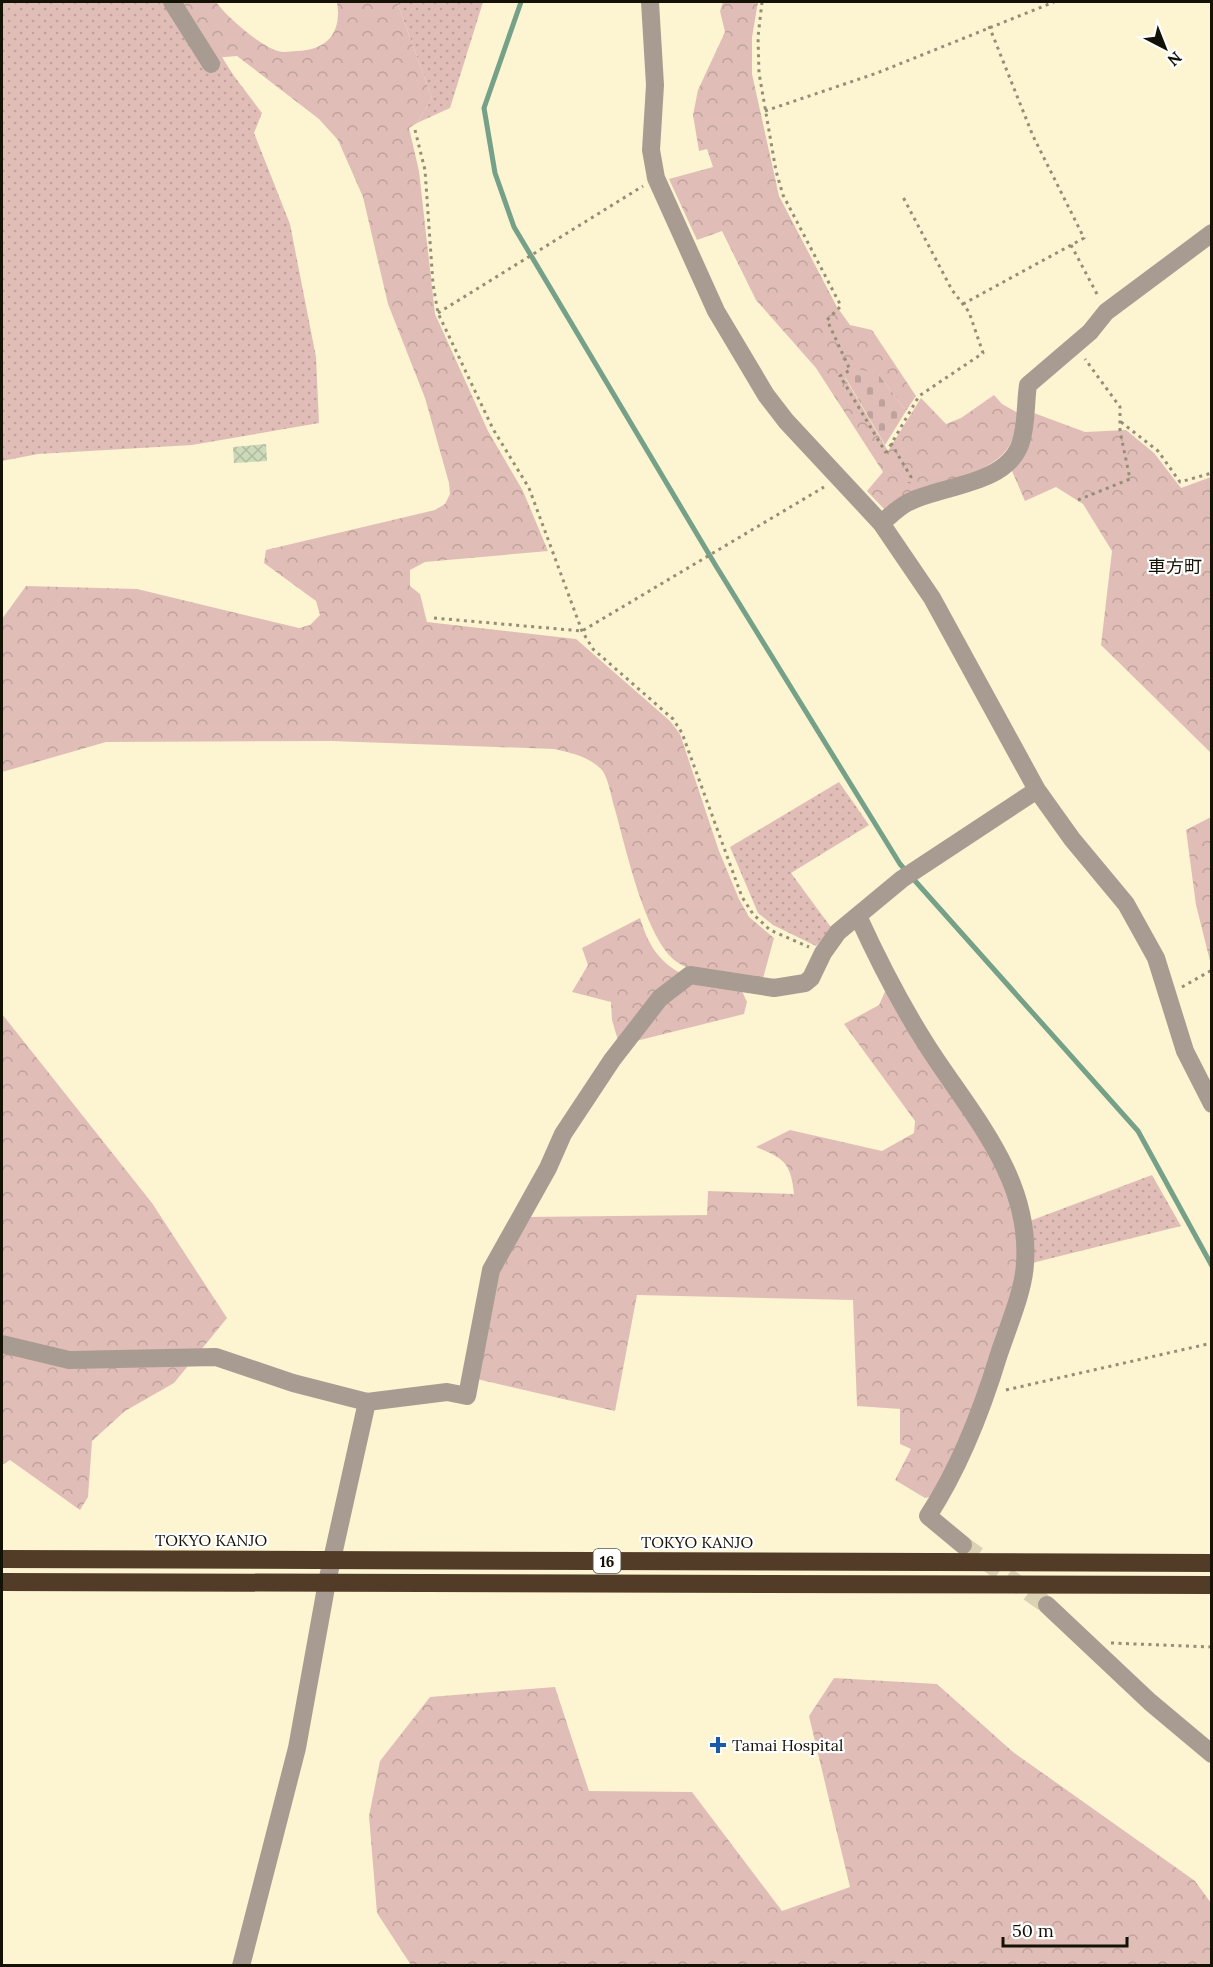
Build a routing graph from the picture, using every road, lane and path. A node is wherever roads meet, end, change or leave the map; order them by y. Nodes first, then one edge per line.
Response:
1 (172, 2) edge
2 (650, 2) edge
3 (762, 2) edge
4 (1054, 2) edge
5 (989, 26) junction
6 (211, 64) dead end
7 (765, 111) junction
8 (415, 130) dead end
9 (656, 178) junction
10 (903, 197) dead end
11 (1212, 233) edge
12 (1071, 245) junction
13 (963, 304) junction
14 (1106, 312) junction
15 (438, 313) junction
16 (1075, 345) junction
17 (1120, 421) junction
18 (891, 443) junction
19 (1212, 473) edge
20 (839, 478) junction
21 (915, 500) junction
22 (1078, 501) dead end
23 (881, 523) junction
24 (434, 618) dead end
25 (582, 631) junction
26 (1036, 790) junction
27 (858, 916) junction
28 (823, 953) junction
29 (1212, 970) edge
30 (1168, 994) junction
31 (1212, 1104) edge
32 (1212, 1343) edge
33 (2, 1344) edge
34 (987, 1395) junction
35 (367, 1402) junction
36 (963, 1545) tunnel mouth
37 (2, 1559) edge
38 (334, 1560) junction
39 (1212, 1563) edge
40 (2, 1582) edge
41 (327, 1582) junction
42 (1212, 1586) edge
43 (1047, 1605) tunnel mouth
44 (1086, 1642) junction
45 (1212, 1647) edge
46 (1212, 1754) edge
47 (241, 1965) edge

1 - 6 street
2 - 9 street
3 - 7 path
4 - 5 path
5 - 7 path
5 - 12 path
7 - 18 path
8 - 15 path
9 - 15 path
9 - 20 street
10 - 13 path
11 - 14 street
12 - 13 path
12 - 14 path
13 - 18 path
14 - 16 street
15 - 25 path
16 - 17 path
16 - 21 street
17 - 19 path
17 - 22 path
18 - 21 path
20 - 23 street
20 - 25 path
21 - 23 street
23 - 26 street
24 - 25 path
25 - 28 path
26 - 27 street
26 - 30 street
27 - 28 street
27 - 34 street
28 - 35 street
29 - 30 path
30 - 31 street
32 - 34 path
33 - 35 street
34 - 36 street
35 - 38 street
37 - 38 highway, TOKYO KANJO / 16
38 - 39 highway, TOKYO KANJO / 16
38 - 41 street
40 - 41 highway, 16
41 - 42 highway, 16
41 - 47 street
43 - 44 street
44 - 45 path
44 - 46 street

